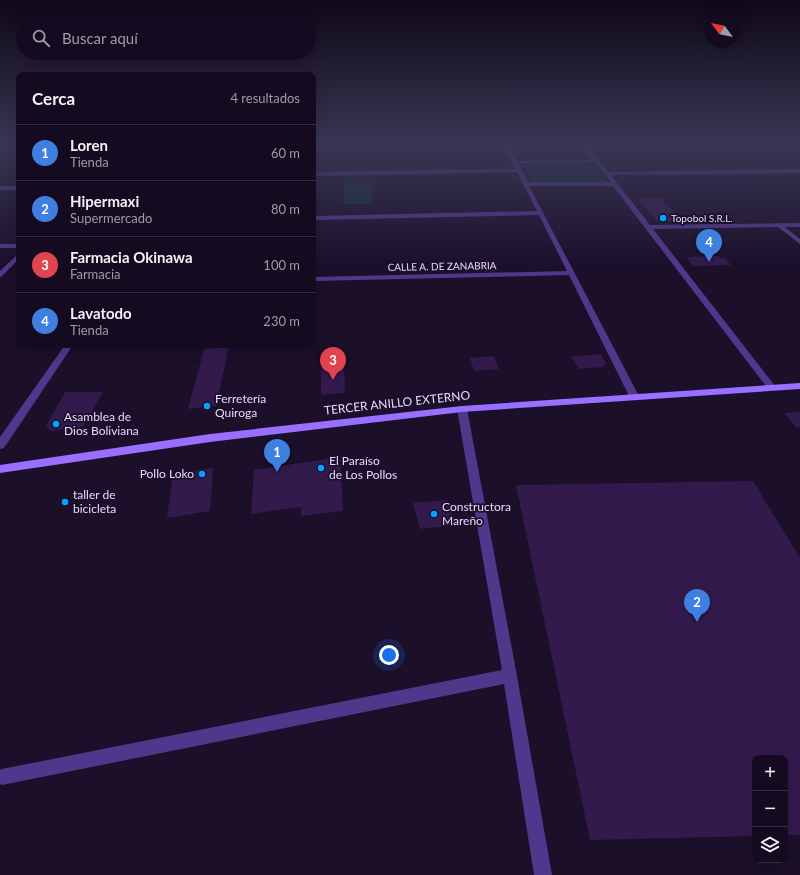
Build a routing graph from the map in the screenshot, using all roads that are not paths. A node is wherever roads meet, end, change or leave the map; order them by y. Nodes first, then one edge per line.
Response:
1 (528, 186) edge
2 (616, 186) edge
3 (0, 188) edge
4 (16, 188) edge
5 (541, 213) junction
6 (316, 218) edge
7 (800, 225) edge
8 (780, 226) junction
9 (648, 227) junction
10 (800, 242) edge
11 (0, 246) edge
12 (16, 246) edge
13 (16, 259) edge
14 (572, 272) junction
15 (0, 275) edge
16 (316, 279) edge
17 (67, 348) edge
18 (800, 386) edge
19 (772, 388) junction
20 (635, 398) junction
21 (462, 409) junction
22 (0, 445) edge
23 (0, 468) edge
24 (510, 676) junction
25 (2, 777) dead end
26 (542, 875) edge

1 - 5 street
2 - 9 street
3 - 4 street
5 - 6 street
5 - 14 street
7 - 8 street
8 - 9 street
8 - 10 street
9 - 19 street
11 - 12 street
13 - 15 street
14 - 16 street, CALLE A. DE ZANABRIA
14 - 20 street
17 - 22 street
18 - 19 street, TERCER ANILLO EXTERNO
19 - 20 street, TERCER ANILLO EXTERNO
20 - 21 street, TERCER ANILLO EXTERNO
21 - 23 street, TERCER ANILLO EXTERNO
21 - 24 street
24 - 25 street
24 - 26 street

